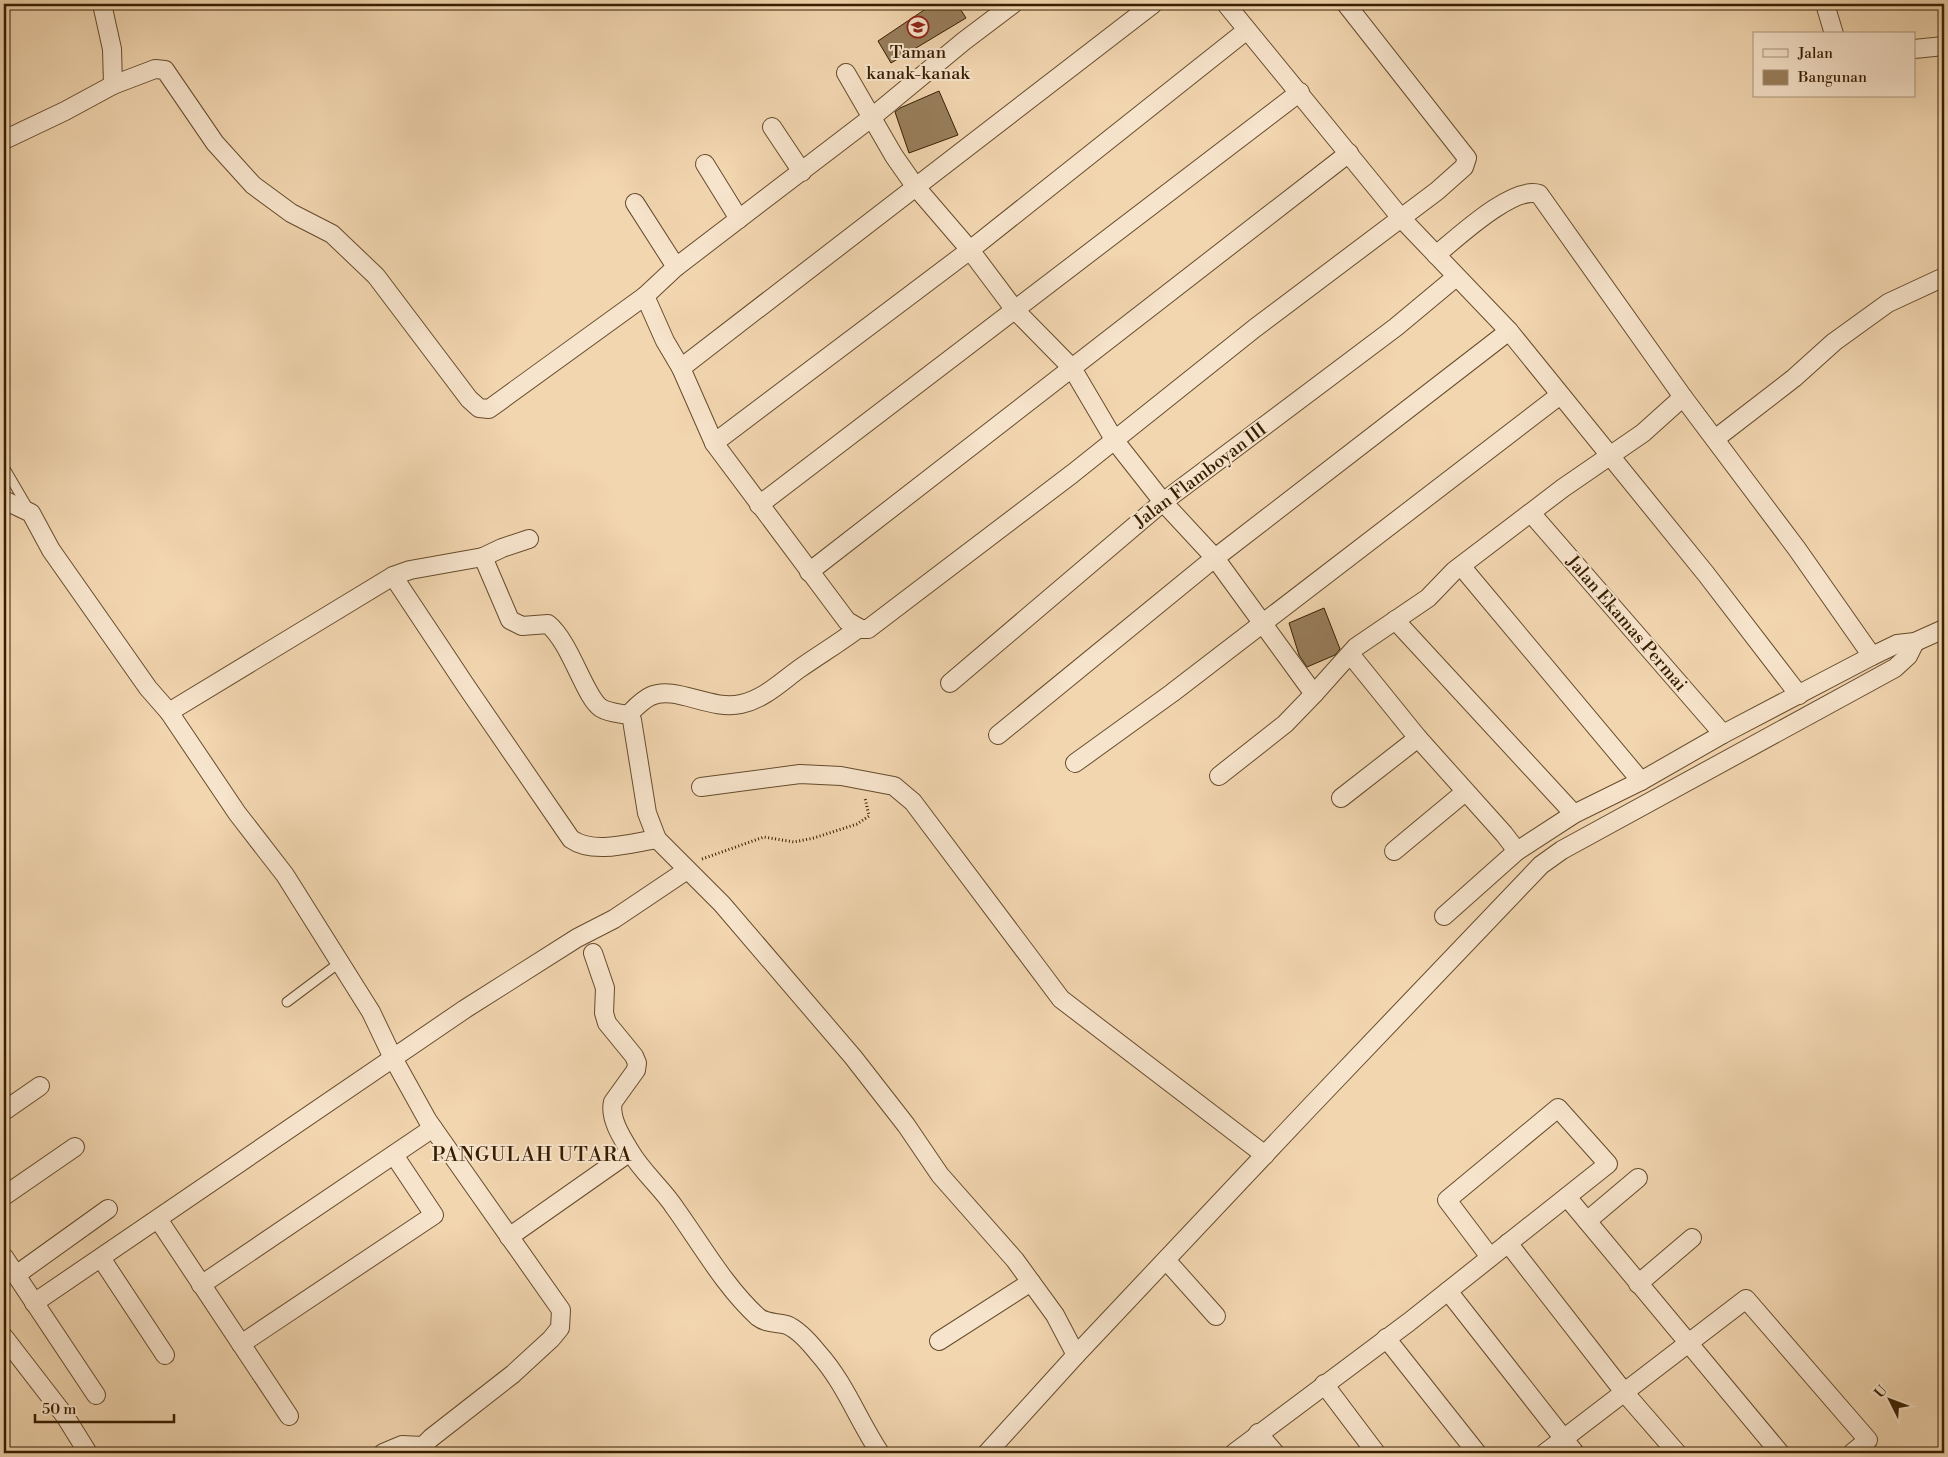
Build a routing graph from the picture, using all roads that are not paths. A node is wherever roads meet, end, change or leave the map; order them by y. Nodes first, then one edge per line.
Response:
1 (102, 4) edge
2 (1013, 4) edge
3 (1153, 4) edge
4 (1226, 4) edge
5 (1346, 4) edge
6 (1825, 4) edge
7 (1247, 30) junction
8 (1833, 32) edge
9 (1944, 46) edge
10 (1916, 49) edge
11 (846, 73) dead end
12 (121, 81) junction
13 (1300, 92) junction
14 (871, 118) junction
15 (772, 127) dead end
16 (4, 140) edge
17 (1349, 153) junction
18 (705, 164) dead end
19 (802, 172) junction
20 (915, 186) junction
21 (635, 203) dead end
22 (1401, 218) junction
23 (739, 219) junction
24 (970, 250) junction
25 (1436, 255) junction
26 (676, 267) junction
27 (1456, 277) junction
28 (1944, 277) edge
29 (645, 296) junction
30 (1015, 310) junction
31 (1509, 331) junction
32 (681, 368) junction
33 (1072, 368) junction
34 (1560, 395) junction
35 (1683, 397) junction
36 (1715, 439) junction
37 (1114, 441) junction
38 (714, 443) junction
39 (1609, 456) junction
40 (4, 467) edge
41 (4, 500) edge
42 (1163, 502) junction
43 (759, 505) junction
44 (30, 512) junction
45 (1531, 512) junction
46 (530, 539) dead end
47 (483, 557) junction
48 (1215, 558) junction
49 (1461, 566) junction
50 (809, 572) junction
51 (393, 576) junction
52 (1395, 620) junction
53 (1263, 622) junction
54 (859, 628) junction
55 (1944, 629) edge
56 (1914, 642) junction
57 (1350, 654) junction
58 (1872, 656) junction
59 (950, 683) dead end
60 (1314, 694) junction
61 (1799, 695) junction
62 (169, 712) junction
63 (628, 714) junction
64 (1723, 734) junction
65 (998, 735) dead end
66 (1418, 738) junction
67 (1075, 763) dead end
68 (1219, 776) dead end
69 (1641, 781) junction
70 (701, 788) dead end
71 (1465, 792) junction
72 (1341, 798) dead end
73 (1574, 814) junction
74 (657, 839) junction
75 (1394, 851) dead end
76 (1531, 854) junction
77 (687, 870) junction
78 (1444, 916) dead end
79 (593, 953) dead end
80 (339, 963) junction
81 (287, 1002) dead end
82 (393, 1058) junction
83 (40, 1086) dead end
84 (4, 1110) edge
85 (433, 1128) junction
86 (74, 1148) dead end
87 (630, 1152) junction
88 (394, 1155) junction
89 (1265, 1155) junction
90 (1638, 1178) dead end
91 (4, 1196) edge
92 (1566, 1197) junction
93 (108, 1209) dead end
94 (158, 1220) junction
95 (1587, 1222) junction
96 (509, 1237) junction
97 (1692, 1238) dead end
98 (1508, 1244) junction
99 (4, 1257) edge
100 (1490, 1257) junction
101 (101, 1258) junction
102 (1166, 1260) junction
103 (16, 1275) junction
104 (1031, 1282) junction
105 (1638, 1284) junction
106 (201, 1285) junction
107 (1448, 1291) junction
108 (34, 1302) junction
109 (1216, 1316) dead end
110 (4, 1337) edge
111 (1386, 1338) junction
112 (939, 1341) dead end
113 (241, 1344) junction
114 (1687, 1344) junction
115 (165, 1355) dead end
116 (1076, 1355) junction
117 (1324, 1384) junction
118 (1624, 1392) junction
119 (96, 1395) dead end
120 (289, 1416) dead end
121 (1258, 1433) junction
122 (1563, 1439) junction
123 (423, 1449) edge
124 (88, 1453) edge
125 (383, 1453) edge
126 (880, 1453) edge
127 (987, 1453) edge
128 (1234, 1453) edge
129 (1275, 1453) edge
130 (1376, 1453) edge
131 (1477, 1453) edge
132 (1545, 1453) edge
133 (1575, 1453) edge
134 (1678, 1453) edge
135 (1780, 1453) edge
136 (1852, 1453) edge

1 - 12 street
2 - 14 street
3 - 20 street
4 - 7 street
5 - 22 street
6 - 8 street
7 - 13 street
7 - 24 street
9 - 10 street
11 - 14 street
12 - 16 street
12 - 29 street
13 - 17 street
13 - 30 street
14 - 19 street
14 - 20 street
15 - 19 street
17 - 22 street
17 - 33 street
18 - 23 street
19 - 23 street
20 - 24 street
20 - 32 street
21 - 26 street
22 - 25 street
22 - 37 street
23 - 26 street
24 - 30 street
24 - 38 street
25 - 27 street
25 - 35 street
26 - 29 street
27 - 31 street
27 - 42 street, Jalan Flamboyan III
28 - 36 street
29 - 32 street
30 - 33 street
30 - 43 street
31 - 34 street
31 - 48 street
32 - 38 street
33 - 37 street
33 - 50 street
34 - 39 street
34 - 53 street
35 - 36 street
35 - 39 street
36 - 58 street
37 - 42 street
37 - 54 street
38 - 43 street
39 - 45 street
39 - 61 street
40 - 44 lane
41 - 44 street
42 - 48 street
42 - 59 street, Jalan Flamboyan III
43 - 50 street
44 - 62 street
45 - 49 street
45 - 64 street, Jalan Ekamas Permai
46 - 47 street
47 - 51 street
47 - 63 street
48 - 53 street
48 - 65 street
49 - 52 street
49 - 69 street
50 - 54 street
51 - 62 street
51 - 74 street
52 - 57 street
52 - 73 street
53 - 60 street
53 - 67 street
54 - 63 street
55 - 56 street
56 - 58 street
56 - 76 street
57 - 60 street
57 - 66 street
58 - 61 street
60 - 68 street
61 - 64 street
62 - 80 street
63 - 74 street
64 - 69 street
66 - 71 street
66 - 72 street
69 - 73 street
70 - 89 street
71 - 75 street
71 - 76 street
73 - 76 street
74 - 77 street
76 - 78 street
76 - 89 street
77 - 82 street
77 - 104 street
79 - 87 street
80 - 81 lane
80 - 82 street
82 - 85 street
82 - 94 street
83 - 84 street
85 - 88 street
85 - 96 street
86 - 91 street
87 - 96 street
87 - 126 street
88 - 106 street
88 - 113 street
89 - 102 street
90 - 95 street
92 - 95 street
92 - 98 street
92 - 100 street
93 - 103 street
94 - 101 street
94 - 106 street
95 - 105 street
96 - 123 street
97 - 105 street
98 - 100 street
98 - 118 street
99 - 103 street
100 - 107 street
101 - 108 street
101 - 115 street
102 - 109 street
102 - 116 street
103 - 108 street
104 - 112 street
104 - 116 street
105 - 114 street
106 - 113 street
107 - 111 street
107 - 122 street
108 - 119 street
110 - 124 street
111 - 117 street
111 - 131 street
113 - 120 street
114 - 118 street
114 - 135 street
114 - 136 street
116 - 127 street
117 - 121 street
117 - 130 street
118 - 122 street
118 - 134 street
121 - 128 street
121 - 129 street
122 - 132 street
122 - 133 street
123 - 125 street

